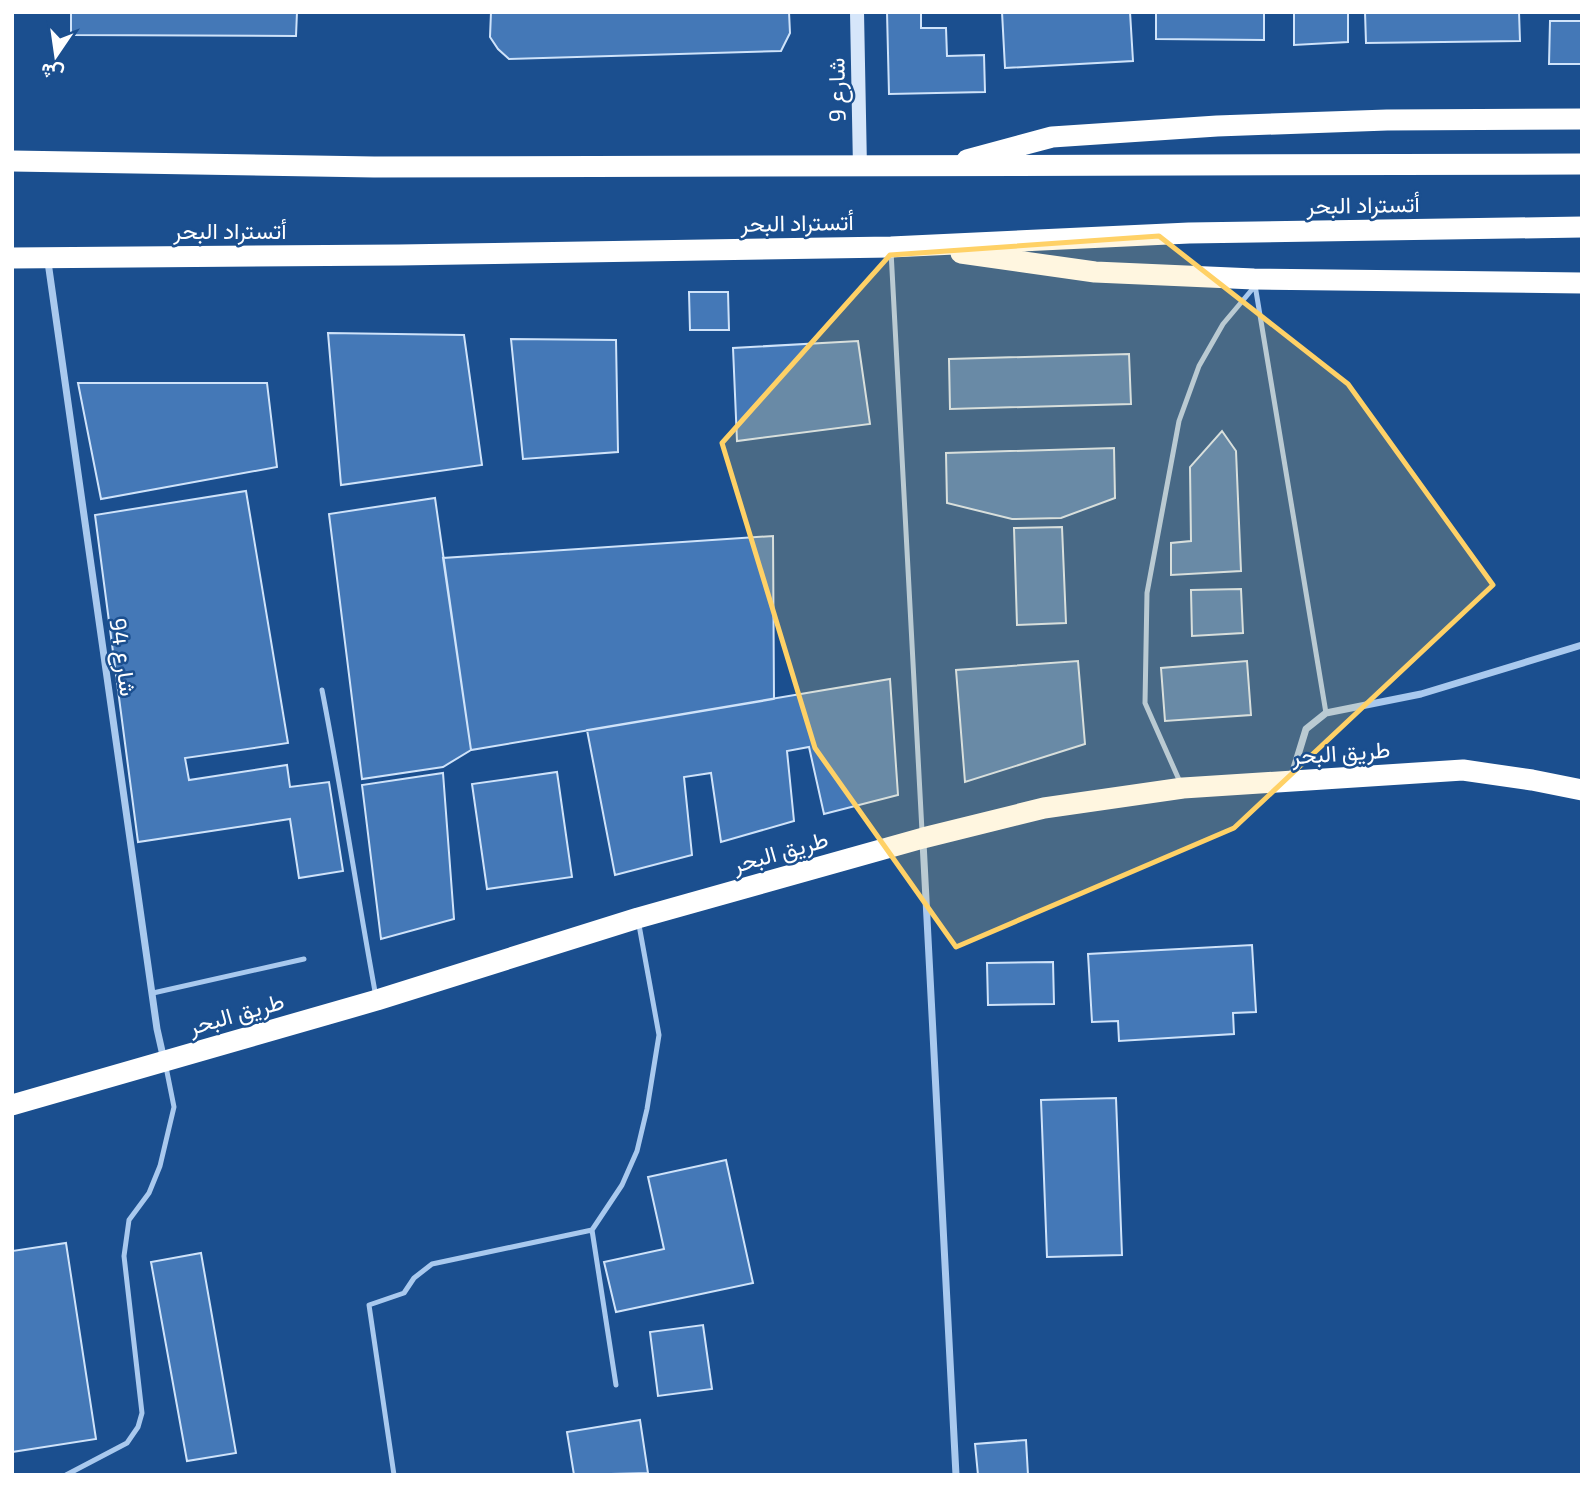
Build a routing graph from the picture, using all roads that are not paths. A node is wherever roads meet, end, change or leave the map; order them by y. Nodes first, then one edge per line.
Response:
1 (857, 12) edge
2 (1582, 119) edge
3 (12, 161) edge
4 (1582, 164) edge
5 (937, 167) junction
6 (860, 168) junction
7 (1582, 227) edge
8 (901, 246) junction
9 (12, 258) edge
10 (47, 258) junction
11 (1254, 282) junction
12 (1582, 283) edge
13 (1582, 645) edge
14 (322, 690) dead end
15 (1326, 713) junction
16 (1290, 782) junction
17 (1182, 788) junction
18 (1582, 790) edge
19 (923, 838) junction
20 (638, 918) junction
21 (304, 959) dead end
22 (153, 993) junction
23 (377, 1000) junction
24 (164, 1061) junction
25 (12, 1105) edge
26 (592, 1230) junction
27 (617, 1385) dead end
28 (66, 1475) edge
29 (394, 1475) edge
30 (956, 1475) edge

1 - 6 street, شارع 9
2 - 5 highway
3 - 6 highway, أتستراد البحر
4 - 5 highway, أتستراد البحر
5 - 6 highway, أتستراد البحر
7 - 8 highway, أتستراد البحر
8 - 10 highway, أتستراد البحر
8 - 11 highway
8 - 19 lane
9 - 10 highway, أتستراد البحر
10 - 22 street, شارع 94
11 - 12 highway
11 - 15 lane
11 - 17 lane
13 - 15 street
14 - 23 lane
15 - 16 street
16 - 17 highway, طريق البحر
16 - 18 highway, طريق البحر
17 - 19 highway, طريق البحر
19 - 20 highway, طريق البحر
19 - 30 street
20 - 23 highway, طريق البحر
20 - 26 lane
21 - 22 lane
22 - 24 street, شارع 94
23 - 24 highway, طريق البحر
24 - 25 highway, طريق البحر
24 - 28 lane
26 - 27 lane
26 - 29 lane

